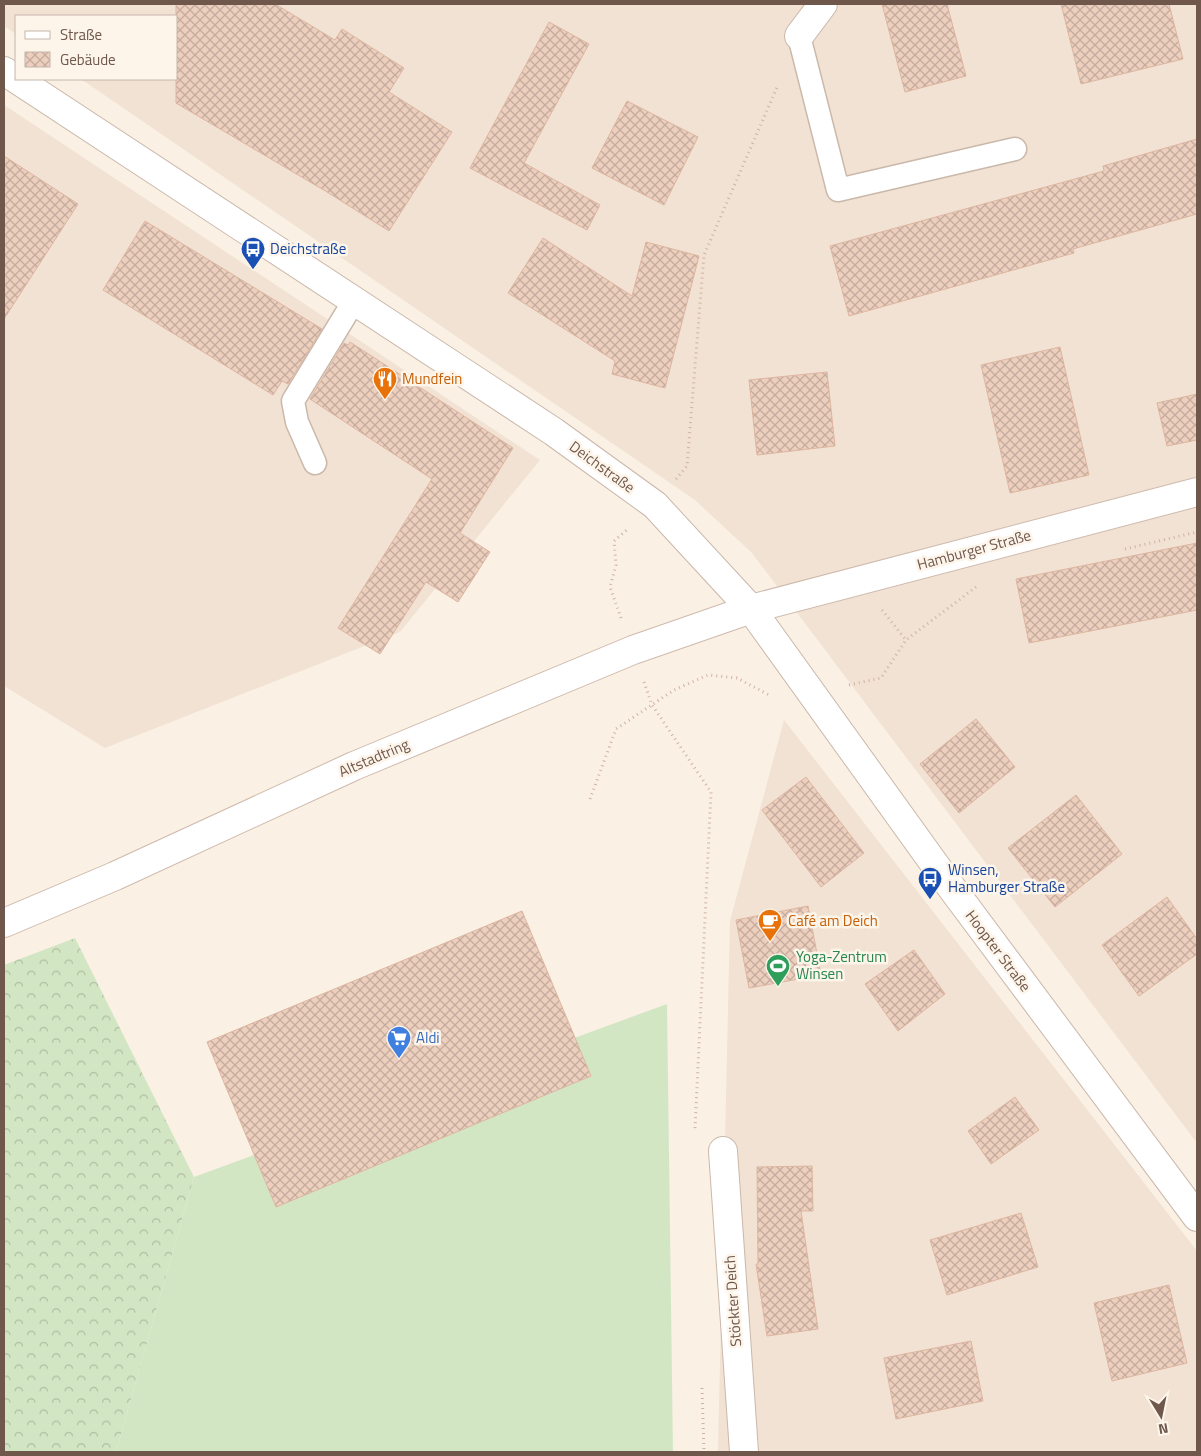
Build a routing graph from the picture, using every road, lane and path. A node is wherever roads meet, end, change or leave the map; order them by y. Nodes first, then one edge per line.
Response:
1 (823, 4) edge
2 (800, 36) junction
3 (4, 71) edge
4 (15, 78) edge
5 (18, 80) edge
6 (1015, 149) dead end
7 (354, 301) junction
8 (315, 464) dead end
9 (1197, 492) edge
10 (655, 505) junction
11 (1197, 532) edge
12 (1122, 550) dead end
13 (981, 584) dead end
14 (751, 609) junction
15 (632, 650) junction
16 (861, 682) dead end
17 (774, 698) dead end
18 (652, 705) junction
19 (590, 799) dead end
20 (4, 923) edge
21 (695, 1138) dead end
22 (723, 1151) dead end
23 (1197, 1217) edge
24 (702, 1383) dead end
25 (704, 1452) edge
26 (744, 1452) edge

1 - 2 street
2 - 6 lane
2 - 10 path
3 - 4 street, Deichstraße
5 - 7 street, Deichstraße
7 - 8 lane
7 - 10 street, Deichstraße
9 - 14 street, Hamburger Straße
10 - 14 street, Deichstraße
10 - 15 path
11 - 12 path
13 - 16 path
14 - 15 street, Altstadtring
14 - 23 street, Hoopter Straße
15 - 18 path
15 - 20 street, Altstadtring
17 - 18 path
18 - 19 path
18 - 21 path
22 - 26 street, Stöckter Deich
24 - 25 path

